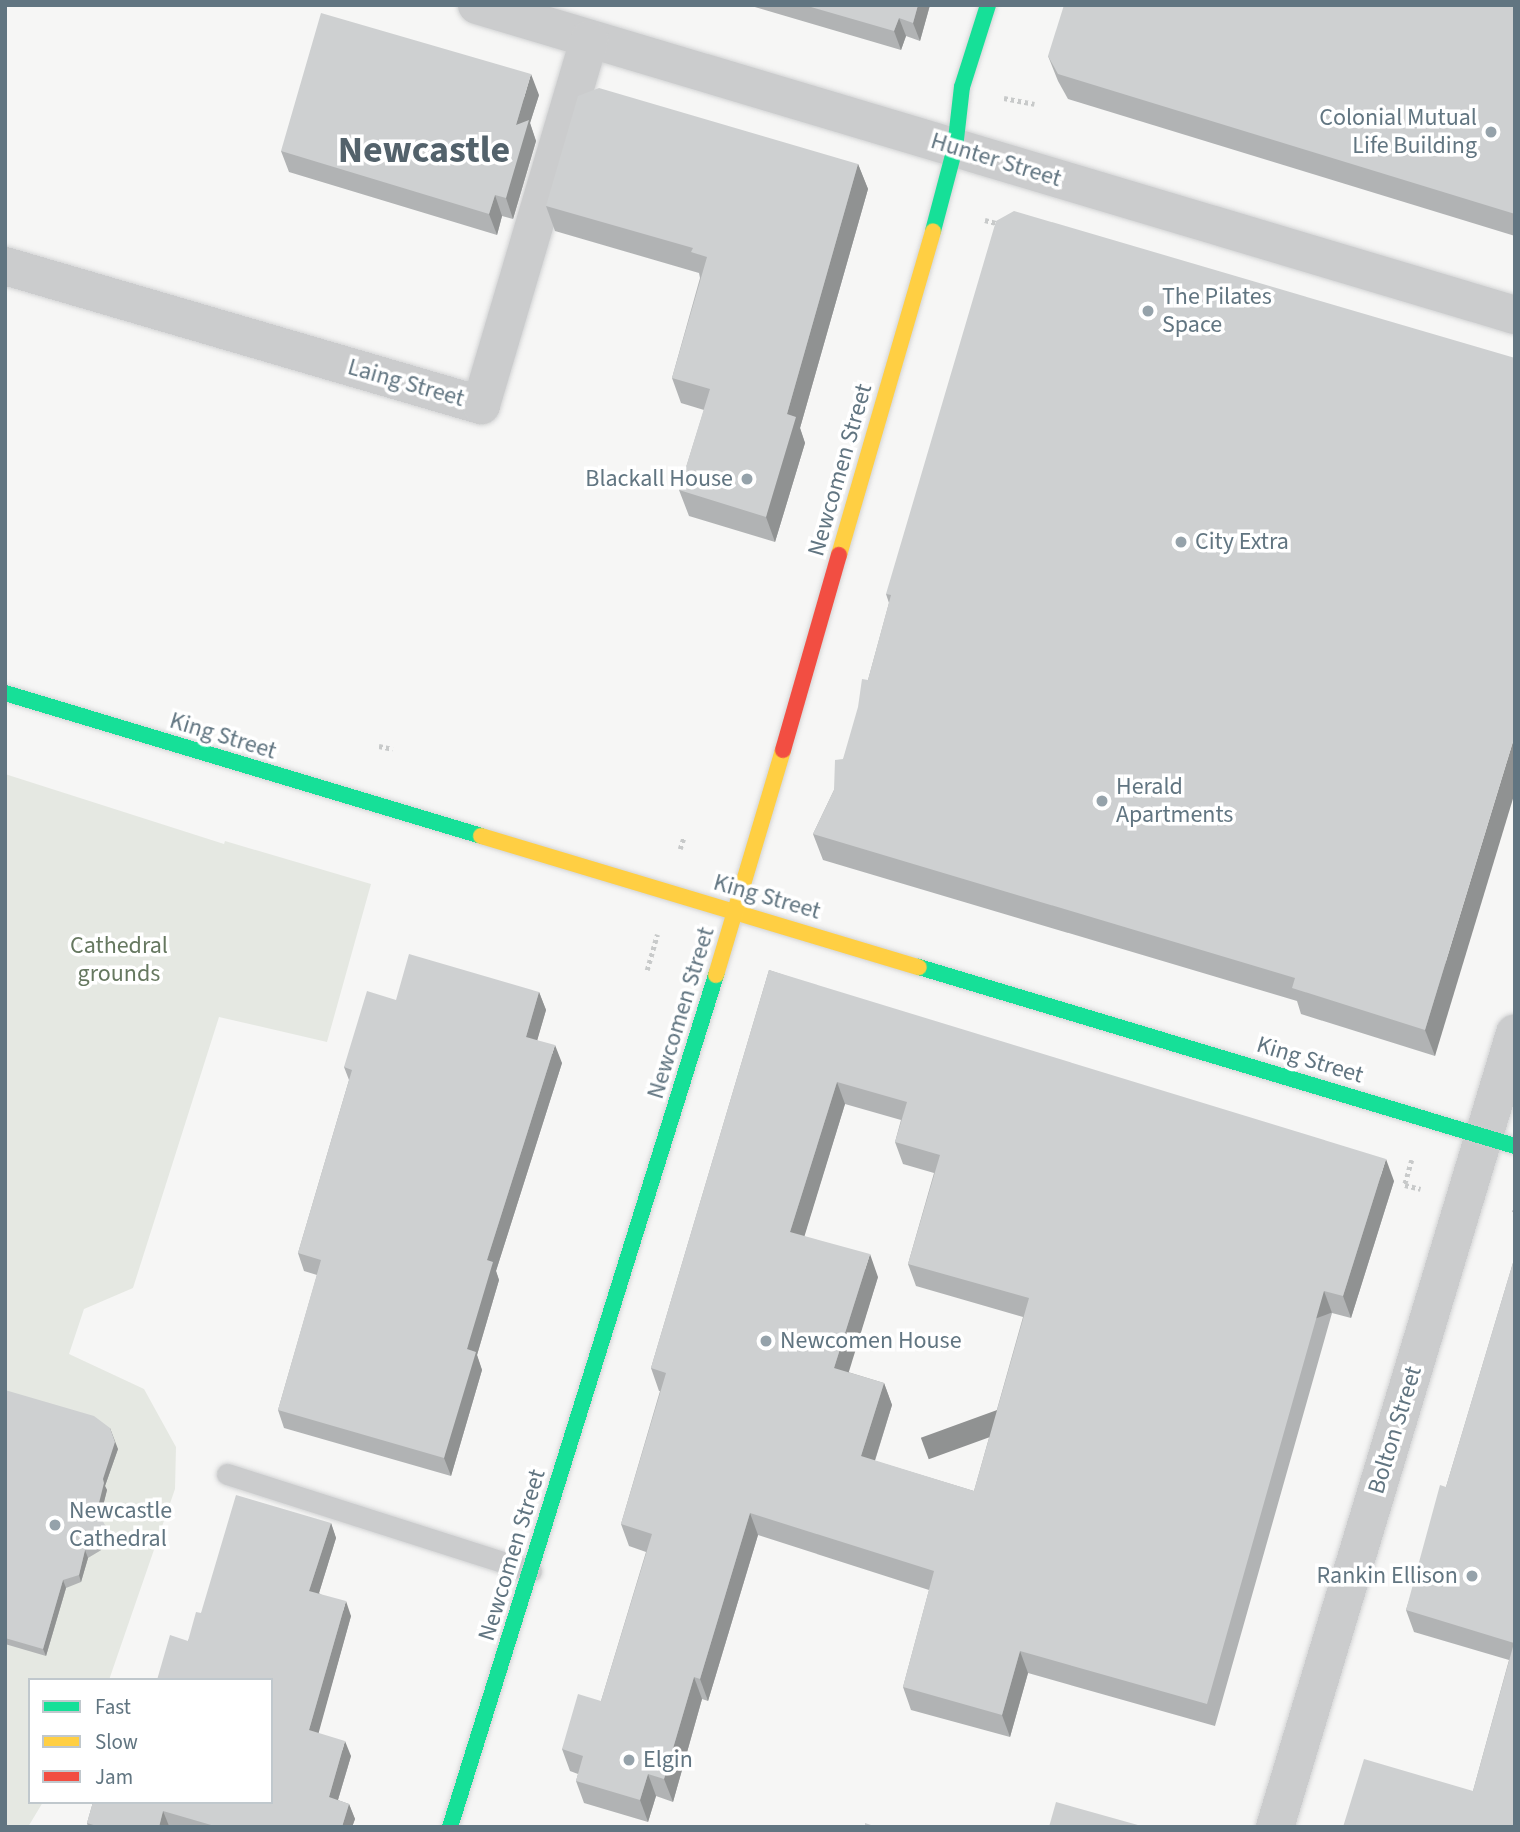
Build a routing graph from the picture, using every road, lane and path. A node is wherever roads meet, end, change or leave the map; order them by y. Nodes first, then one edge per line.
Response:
1 (477, 5) edge
2 (988, 5) edge
3 (589, 40) junction
4 (1001, 97) dead end
5 (1034, 104) dead end
6 (955, 148) junction
7 (985, 220) dead end
8 (1000, 225) edge
9 (5, 266) edge
10 (1515, 315) edge
11 (5, 693) edge
12 (379, 746) dead end
13 (393, 750) dead end
14 (736, 911) junction
15 (655, 937) dead end
16 (647, 970) dead end
17 (1515, 1033) edge
18 (1499, 1142) edge
19 (1413, 1156) dead end
20 (1428, 1191) dead end
21 (227, 1474) dead end
22 (531, 1571) junction
23 (450, 1827) edge
24 (1275, 1827) edge

1 - 3 street, Hunter Street
2 - 6 street, Newcomen Street
3 - 6 street, Hunter Street
3 - 9 street, Laing Street
4 - 5 path
6 - 10 street, Hunter Street
6 - 14 street, Newcomen Street
7 - 8 path
11 - 14 street, King Street
12 - 13 path
14 - 18 street, King Street
14 - 22 street, Newcomen Street
15 - 16 path
17 - 18 street, Bolton Street
18 - 24 street, Bolton Street
19 - 20 path
21 - 22 lane
22 - 23 street, Newcomen Street

